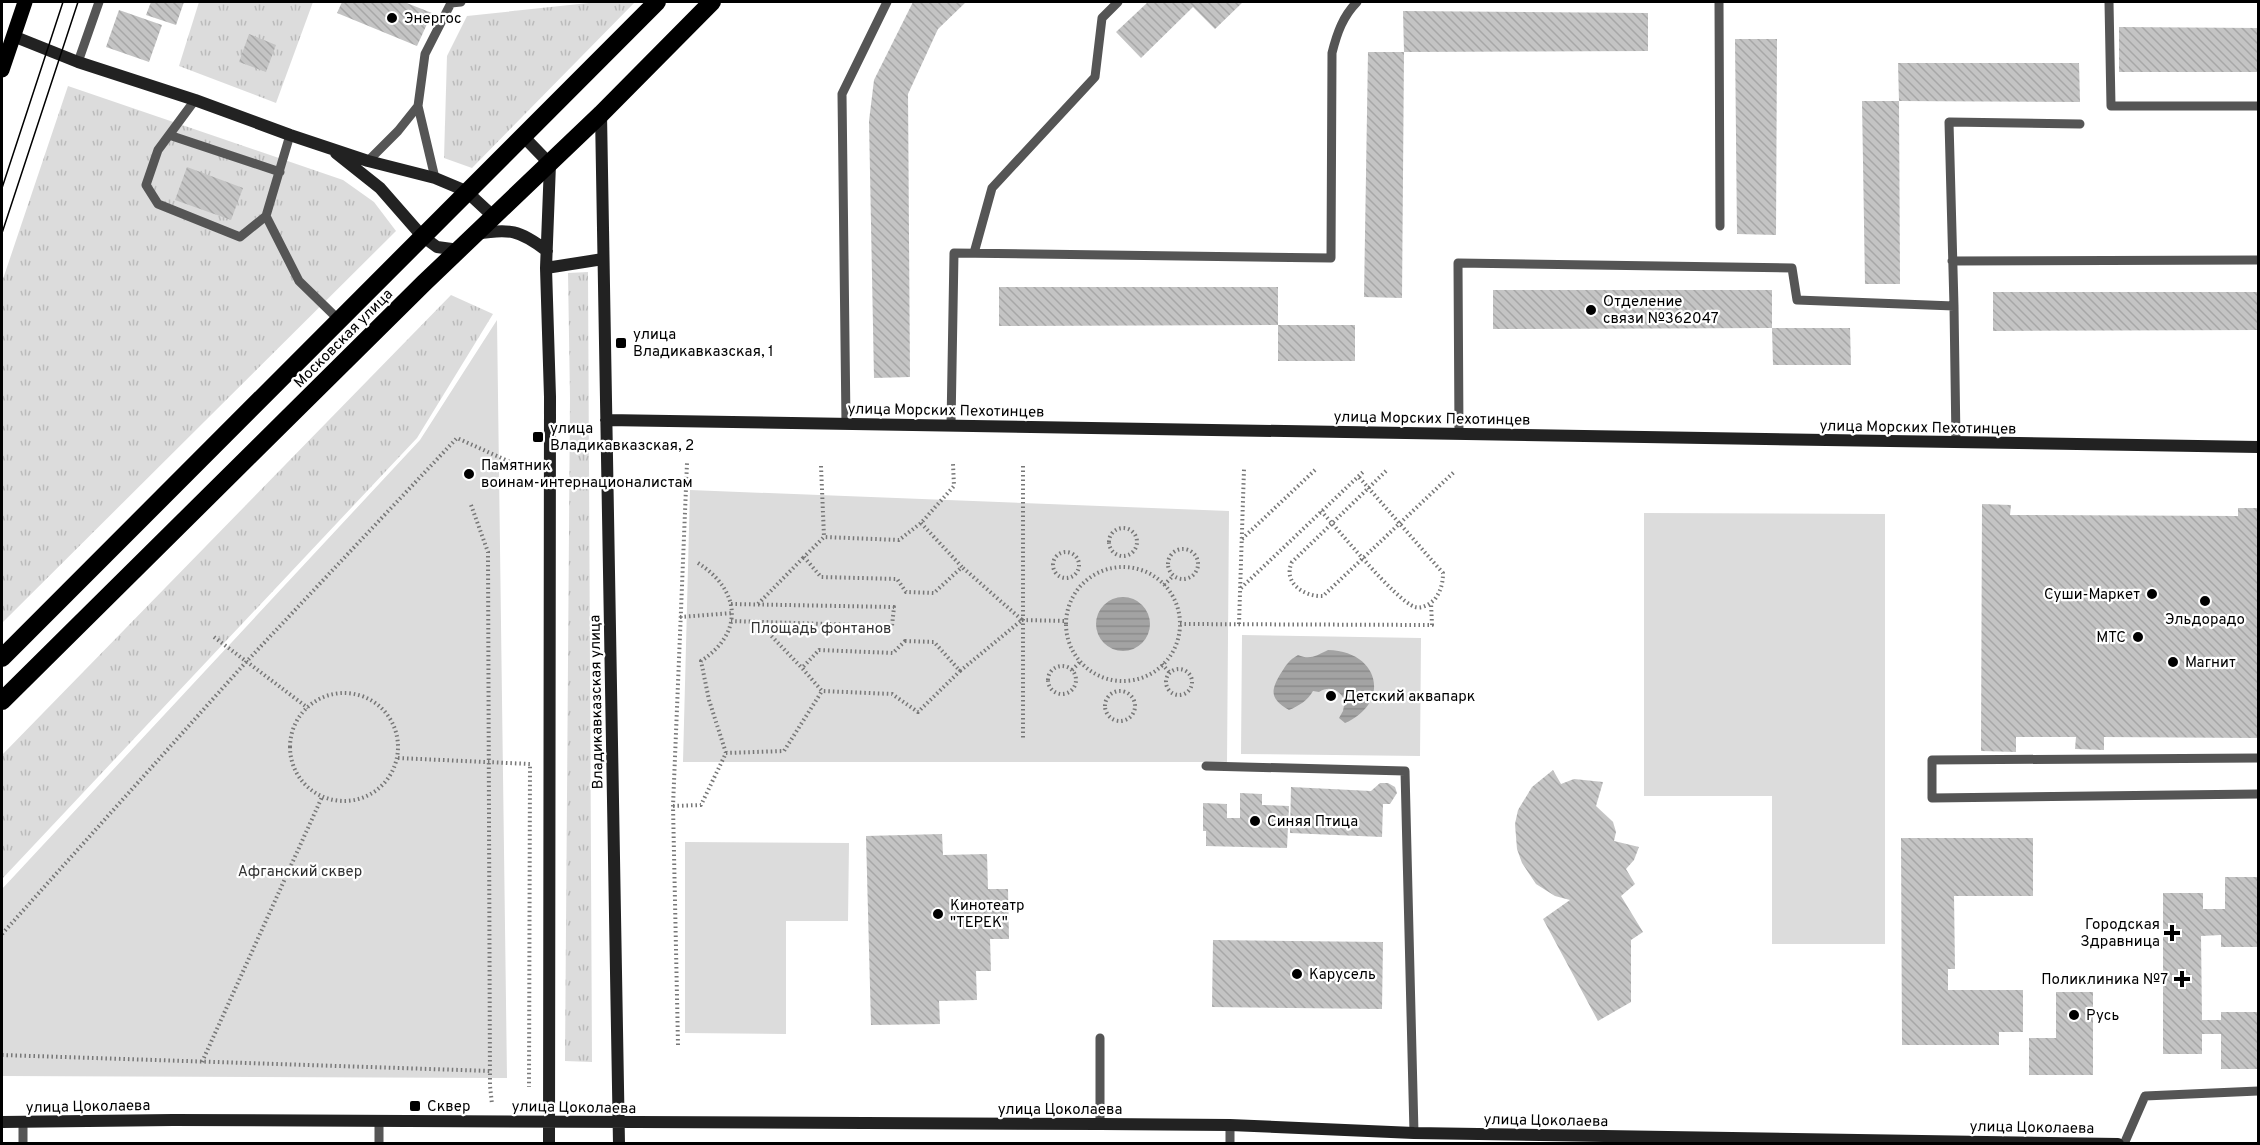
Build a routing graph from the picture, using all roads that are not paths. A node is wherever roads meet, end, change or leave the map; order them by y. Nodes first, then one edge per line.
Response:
1 (25, 2) edge
2 (99, 2) edge
3 (461, 2) edge
4 (657, 2) edge
5 (712, 2) edge
6 (887, 2) edge
7 (1118, 2) edge
8 (1357, 2) edge
9 (1719, 2) edge
10 (2109, 2) edge
11 (13, 36) junction
12 (78, 62) junction
13 (2, 70) edge
14 (195, 100) junction
15 (418, 106) junction
16 (2259, 106) edge
17 (601, 114) junction
18 (2080, 124) dead end
19 (169, 135) junction
20 (290, 135) junction
21 (522, 135) junction
22 (328, 147) junction
23 (368, 160) junction
24 (550, 164) junction
25 (280, 172) junction
26 (435, 178) junction
27 (466, 191) junction
28 (266, 216) junction
29 (494, 217) junction
30 (1720, 226) dead end
31 (475, 234) junction
32 (422, 236) junction
33 (459, 250) junction
34 (547, 251) junction
35 (974, 254) junction
36 (603, 259) junction
37 (2259, 260) edge
38 (1952, 261) junction
39 (546, 268) junction
40 (1954, 306) junction
41 (339, 321) junction
42 (606, 420) junction
43 (846, 423) junction
44 (951, 425) junction
45 (1459, 434) junction
46 (1956, 442) junction
47 (2259, 447) edge
48 (2, 658) edge
49 (2, 701) edge
50 (2259, 758) edge
51 (1206, 766) dead end
52 (2259, 794) edge
53 (1101, 1038) dead end
54 (2259, 1091) edge
55 (379, 1121) junction
56 (549, 1121) junction
57 (2, 1122) edge
58 (23, 1122) junction
59 (619, 1123) junction
60 (1100, 1124) junction
61 (1230, 1125) junction
62 (1414, 1133) junction
63 (1868, 1142) edge
64 (23, 1143) edge
65 (379, 1143) edge
66 (549, 1143) edge
67 (619, 1143) edge
68 (1230, 1143) edge
69 (2103, 1143) edge
70 (2118, 1143) edge
71 (2124, 1143) edge

1 - 11 main road
2 - 12 lane
3 - 15 lane
4 - 21 highway, Московская улица
5 - 17 highway, Московская улица
6 - 43 lane
7 - 35 lane
8 - 35 lane
9 - 30 lane
10 - 16 lane
11 - 12 street
11 - 13 main road
12 - 14 street
14 - 19 lane
14 - 20 street
15 - 23 lane
15 - 26 lane
17 - 24 highway, Московская улица
17 - 36 street, Владикавказская улица
18 - 38 lane
19 - 25 lane
19 - 28 lane
20 - 22 street
20 - 25 lane
21 - 24 street
21 - 27 highway, Московская улица
22 - 23 street
22 - 32 street
23 - 26 street
24 - 29 highway, Московская улица
24 - 34 street
25 - 28 lane
26 - 27 street
27 - 29 street
27 - 32 highway, Московская улица
28 - 41 lane
29 - 31 highway, Московская улица
31 - 33 highway, Московская улица
31 - 34 street
32 - 33 street
32 - 41 highway, Московская улица
33 - 49 highway, Московская улица
34 - 39 street
35 - 44 lane
36 - 39 street
36 - 42 street, Владикавказская улица
37 - 38 lane
38 - 40 lane
39 - 56 street
40 - 45 lane
40 - 46 lane
41 - 48 highway, Московская улица
42 - 43 street, улица Морских Пехотинцев
42 - 59 street, Владикавказская улица
43 - 44 street, улица Морских Пехотинцев
44 - 45 street, улица Морских Пехотинцев
45 - 46 street, улица Морских Пехотинцев
46 - 47 street, улица Морских Пехотинцев
50 - 52 lane
51 - 62 lane
53 - 60 lane
54 - 71 lane
55 - 56 street, улица Цоколаева
55 - 58 street, улица Цоколаева
55 - 65 lane
56 - 59 street, улица Цоколаева
56 - 66 street
57 - 58 street, улица Цоколаева
58 - 64 lane
59 - 60 street, улица Цоколаева
59 - 67 street, Владикавказская улица
60 - 61 street, улица Цоколаева
61 - 62 street, улица Цоколаева
61 - 68 lane
62 - 63 street, улица Цоколаева
63 - 69 street, улица Цоколаева
69 - 70 street, улица Цоколаева

